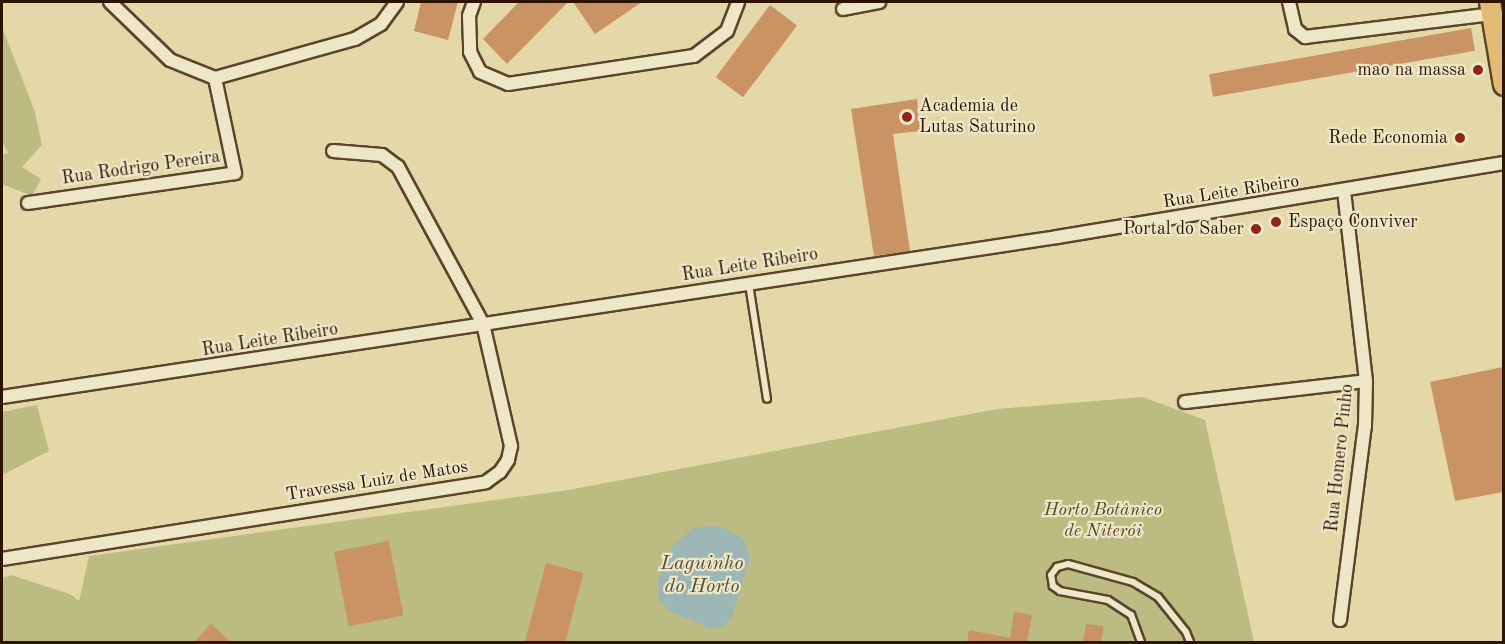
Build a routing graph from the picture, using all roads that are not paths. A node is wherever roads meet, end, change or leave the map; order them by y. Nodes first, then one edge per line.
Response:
1 (110, 2) edge
2 (397, 2) edge
3 (474, 2) edge
4 (738, 2) edge
5 (879, 2) edge
6 (1289, 2) edge
7 (1491, 8) edge
8 (843, 9) dead end
9 (215, 78) junction
10 (1503, 85) edge
11 (333, 151) dead end
12 (1503, 163) edge
13 (1344, 192) junction
14 (28, 202) dead end
15 (748, 284) junction
16 (483, 324) junction
17 (1366, 381) junction
18 (2, 397) edge
19 (767, 399) dead end
20 (1185, 402) dead end
21 (2, 559) edge
22 (1340, 620) dead end
23 (1141, 642) edge
24 (1190, 642) edge

1 - 9 street
2 - 9 street
3 - 4 street
5 - 8 street
6 - 7 street
7 - 10 highway
9 - 14 street, Rua Rodrigo Pereira
11 - 16 street, Travessa Luiz de Matos
12 - 13 street, Rua Leite Ribeiro
13 - 15 street, Rua Leite Ribeiro
13 - 17 street, Rua Homero Pinho
15 - 16 street, Rua Leite Ribeiro
15 - 19 lane
16 - 18 street, Rua Leite Ribeiro
16 - 21 street, Travessa Luiz de Matos
17 - 20 street
17 - 22 street, Rua Homero Pinho
23 - 24 lane

